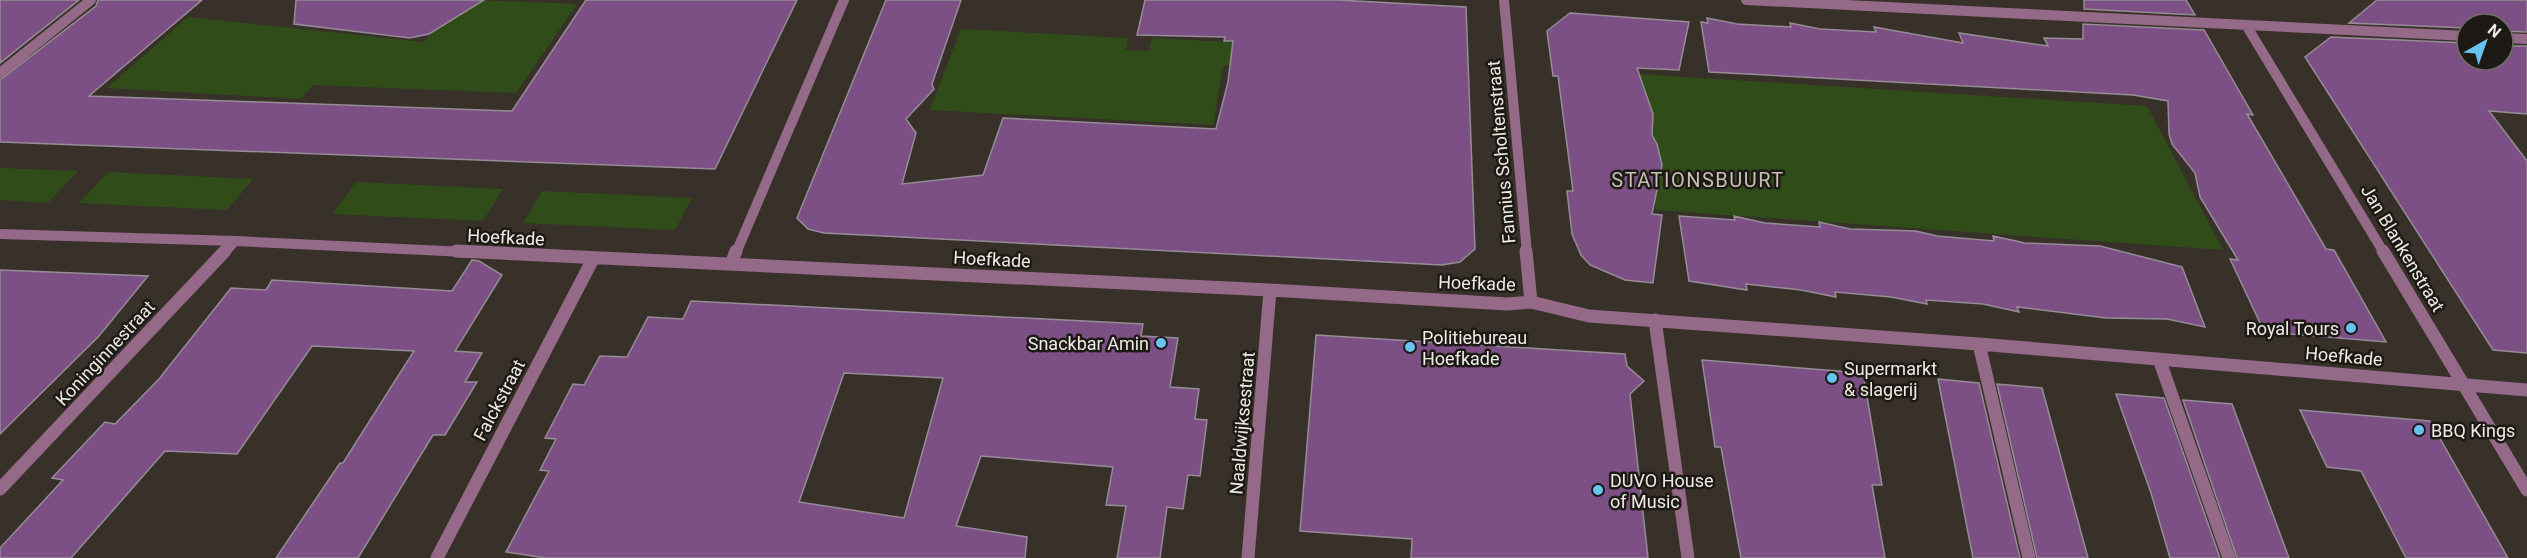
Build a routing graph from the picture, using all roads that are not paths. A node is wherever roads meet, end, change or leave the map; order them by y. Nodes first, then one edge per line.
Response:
1 (91, 0) edge
2 (844, 0) edge
3 (1504, 0) edge
4 (1746, 0) edge
5 (2246, 25) junction
6 (2455, 35) edge
7 (0, 73) edge
8 (0, 234) edge
9 (235, 241) junction
10 (593, 259) junction
11 (731, 264) junction
12 (1270, 290) junction
13 (1531, 302) junction
14 (1656, 320) junction
15 (1979, 344) junction
16 (2159, 359) junction
17 (2465, 384) junction
18 (2527, 390) edge
19 (0, 489) edge
20 (2527, 490) edge
21 (437, 558) edge
22 (1248, 558) edge
23 (1688, 558) edge
24 (2029, 558) edge
25 (2229, 558) edge

1 - 7 street
2 - 11 street
3 - 13 street, Fannius Scholtenstraat
4 - 5 street
5 - 6 street
5 - 17 street, Jan Blankenstraat
8 - 9 street, Hoefkade
9 - 10 street, Hoefkade
9 - 19 street, Koninginnestraat
10 - 11 street, Hoefkade
10 - 21 street, Falckstraat
11 - 12 street, Hoefkade
12 - 13 street, Hoefkade
12 - 22 street, Naaldwijksestraat
13 - 14 street, Hoefkade
14 - 15 street, Hoefkade
14 - 23 street
15 - 16 street, Hoefkade
15 - 24 street
16 - 17 street, Hoefkade
16 - 25 street
17 - 18 street, Hoefkade
17 - 20 street, Jan Blankenstraat

